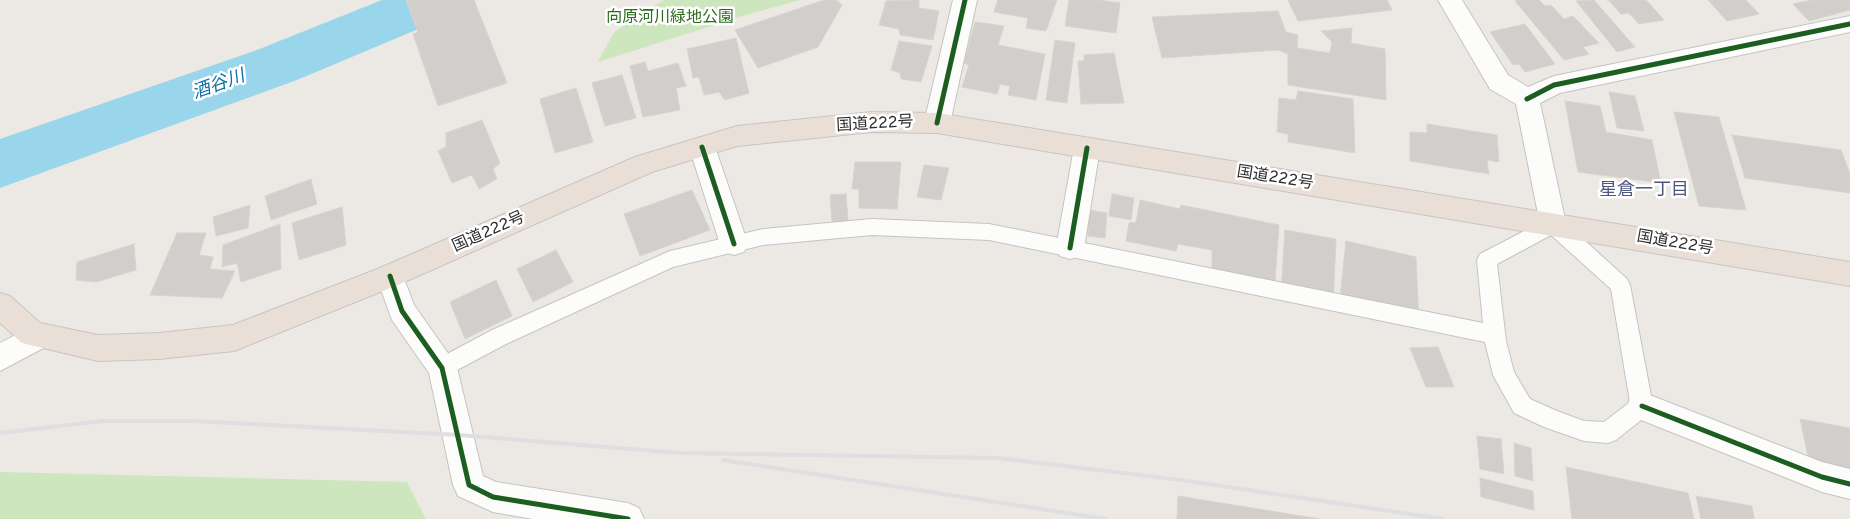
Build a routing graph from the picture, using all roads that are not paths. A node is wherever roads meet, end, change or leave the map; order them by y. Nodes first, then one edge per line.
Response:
1 (965, 0) edge
2 (1450, 0) edge
3 (1850, 24) edge
4 (1527, 98) junction
5 (937, 123) junction
6 (702, 147) junction
7 (1087, 148) junction
8 (1553, 224) junction
9 (734, 244) junction
10 (1070, 248) junction
11 (1850, 274) edge
12 (390, 276) junction
13 (0, 305) edge
14 (1493, 334) junction
15 (39, 336) junction
16 (0, 358) edge
17 (442, 368) junction
18 (1642, 406) junction
19 (1850, 484) edge
20 (496, 508) edge
21 (628, 519) edge

1 - 5 street
2 - 4 street
3 - 4 street
4 - 8 street
5 - 6 highway, 国道222号
5 - 7 highway, 国道222号
6 - 9 street
6 - 12 highway, 国道222号
7 - 8 highway, 国道222号
7 - 10 street
8 - 11 highway, 国道222号
8 - 14 lane
8 - 18 lane
9 - 10 lane
9 - 17 lane
10 - 14 lane
12 - 15 highway, 国道222号
12 - 17 street
13 - 15 highway, 国道222号
14 - 18 lane
15 - 16 street
17 - 20 street
18 - 19 street
20 - 21 street

